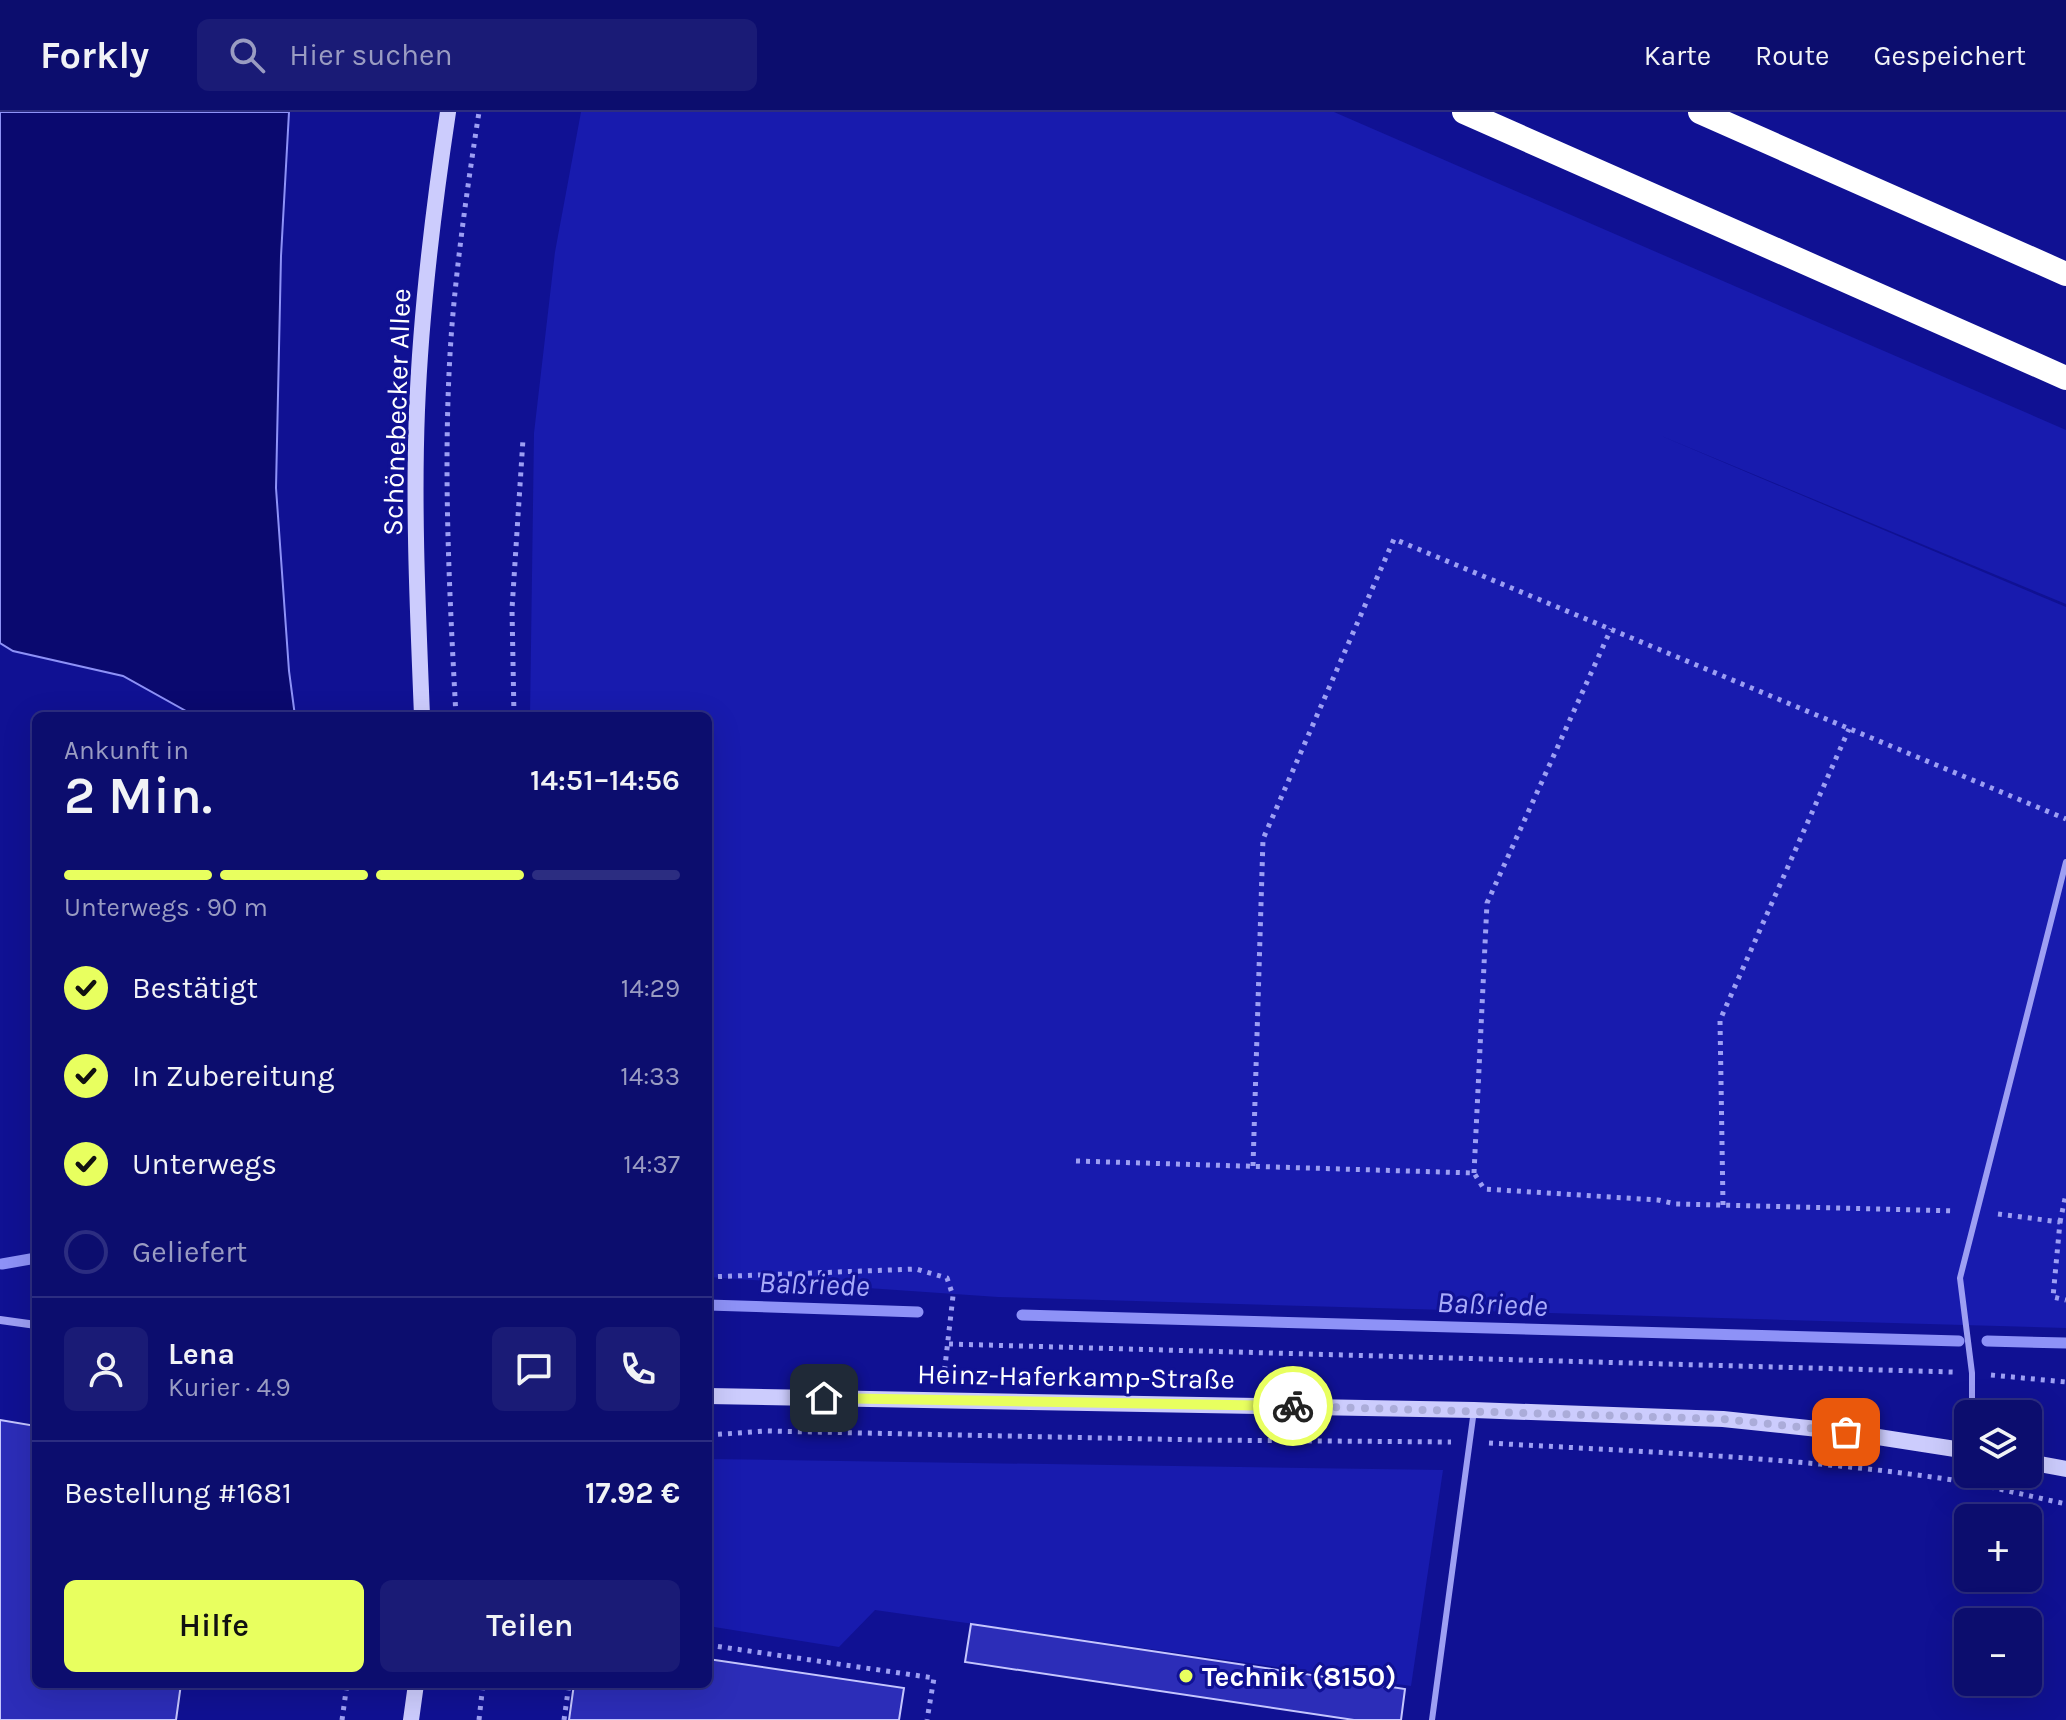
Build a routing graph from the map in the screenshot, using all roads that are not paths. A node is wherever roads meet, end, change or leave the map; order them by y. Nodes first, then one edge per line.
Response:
1 (448, 112) edge
2 (1464, 112) edge
3 (1700, 112) edge
4 (2066, 274) edge
5 (2066, 378) edge
6 (422, 712) edge
7 (2066, 862) edge
8 (0, 1320) edge
9 (32, 1324) edge
10 (712, 1396) edge
11 (1972, 1400) edge
12 (1474, 1410) junction
13 (1954, 1449) edge
14 (2042, 1465) edge
15 (2066, 1469) edge
16 (415, 1688) edge
17 (411, 1720) edge
18 (1432, 1720) edge

1 - 6 street, Schönebecker Allee
2 - 5 highway
3 - 4 highway
7 - 11 lane
8 - 9 street
10 - 12 street, Heinz-Haferkamp-Straße
12 - 13 street, Heinz-Haferkamp-Straße
12 - 18 lane
14 - 15 street
16 - 17 street

